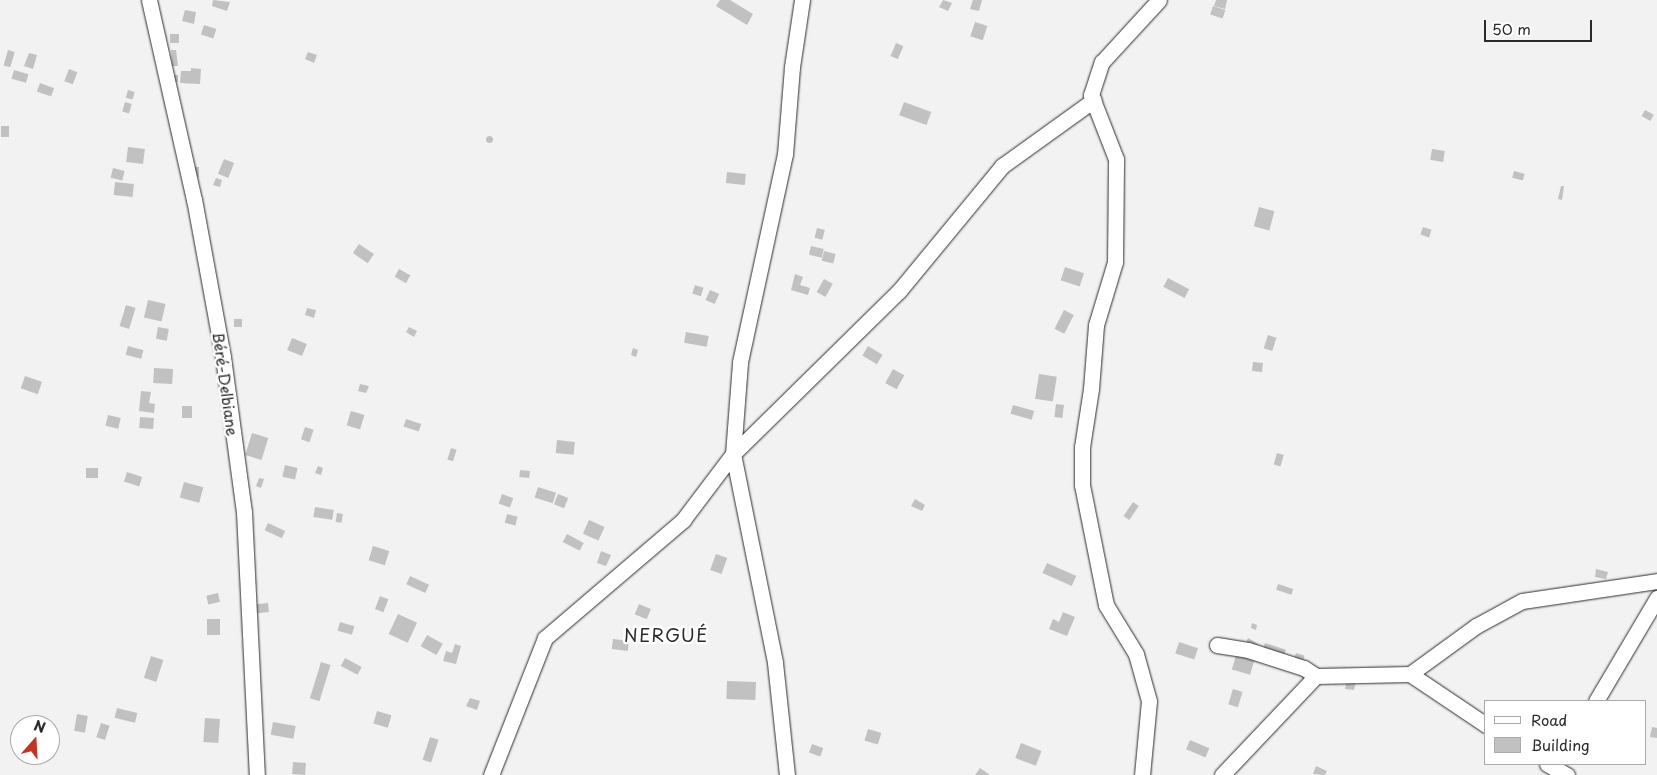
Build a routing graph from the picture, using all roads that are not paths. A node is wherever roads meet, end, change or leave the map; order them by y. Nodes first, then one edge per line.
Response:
1 (149, 0) edge
2 (802, 0) edge
3 (1159, 0) edge
4 (1094, 100) junction
5 (732, 454) junction
6 (1657, 581) edge
7 (1657, 598) edge
8 (1217, 645) dead end
9 (1410, 674) junction
10 (1316, 676) junction
11 (1597, 700) edge
12 (1484, 724) edge
13 (257, 775) edge
14 (491, 775) edge
15 (786, 775) edge
16 (1142, 775) edge
17 (1222, 775) edge

1 - 13 street, Béré-Delbiane
2 - 5 street
3 - 4 street
4 - 5 street
4 - 16 street
5 - 14 street
5 - 15 street
6 - 9 street
7 - 11 street
8 - 10 street
9 - 10 street
9 - 12 street
10 - 17 street

